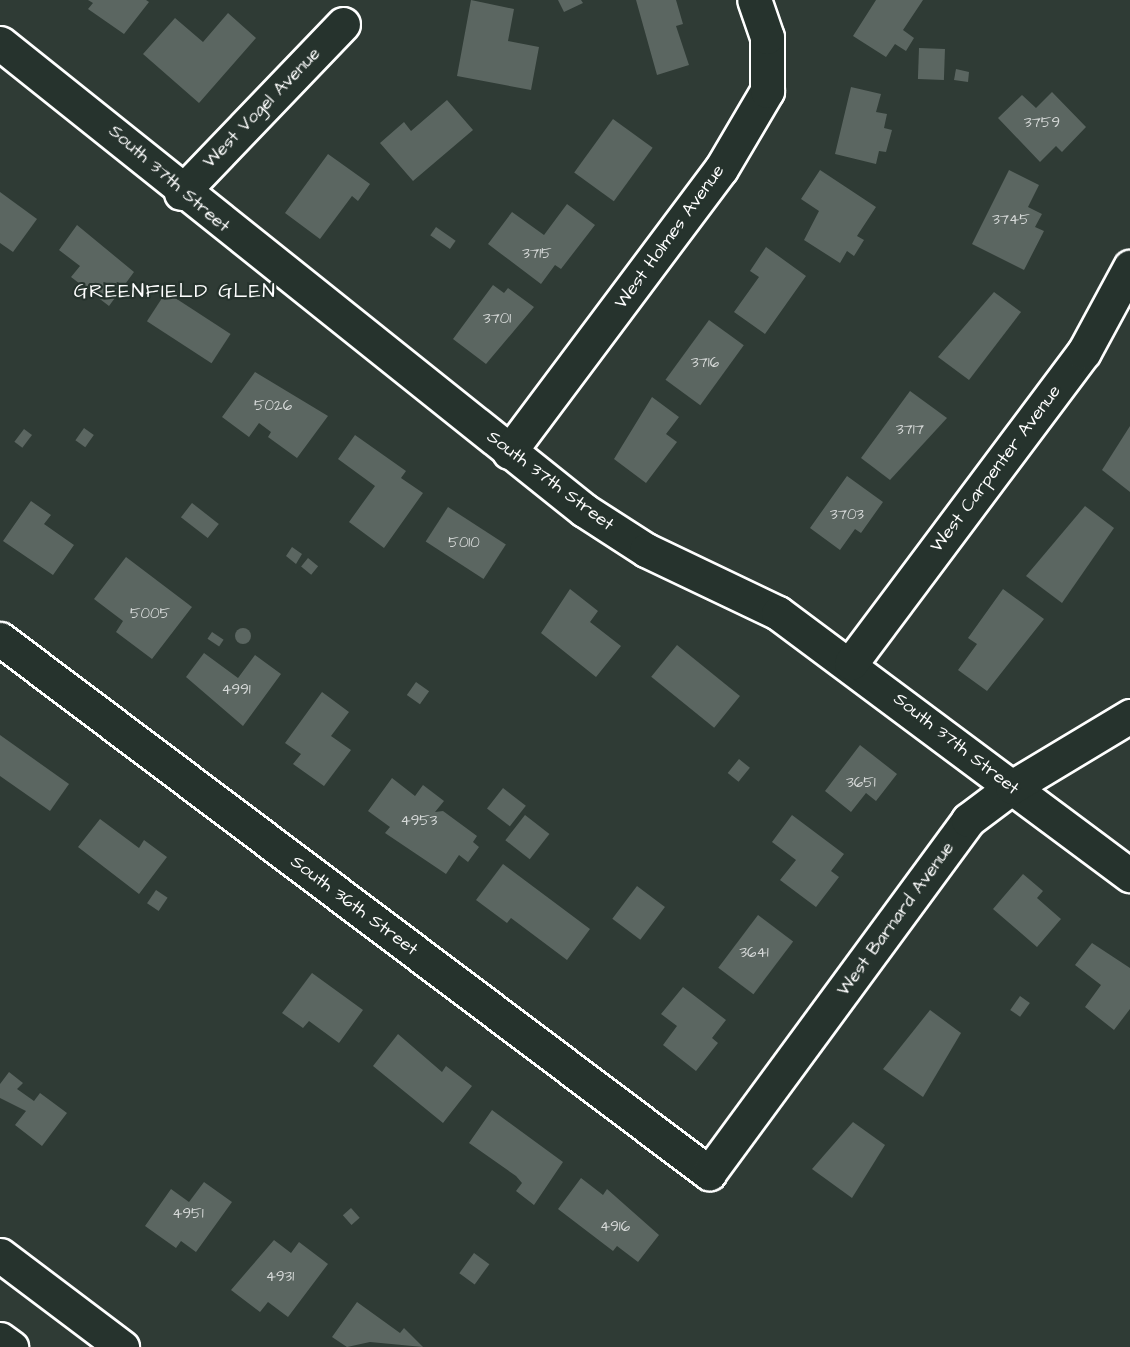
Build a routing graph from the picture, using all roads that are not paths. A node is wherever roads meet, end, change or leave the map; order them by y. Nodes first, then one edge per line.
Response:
1 (754, 0) edge
2 (343, 24) dead end
3 (0, 43) edge
4 (181, 193) junction
5 (1130, 267) edge
6 (509, 452) junction
7 (0, 639) edge
8 (850, 663) junction
9 (1130, 716) edge
10 (1012, 787) junction
11 (1130, 875) edge
12 (708, 1173) joint
13 (4, 1268) edge
14 (0, 1339) edge
15 (11, 1347) edge
16 (122, 1347) edge

1 - 6 street, West Holmes Avenue
2 - 4 street, West Vogel Avenue
3 - 4 street, South 37th Street
4 - 6 street, South 37th Street
5 - 8 street, West Carpenter Avenue
6 - 8 street, South 37th Street
7 - 12 street, South 36th Street
8 - 10 street, South 37th Street
9 - 10 street, West Barnard Avenue
10 - 11 street, South 37th Street
10 - 12 street, West Barnard Avenue
13 - 16 street
14 - 15 street

